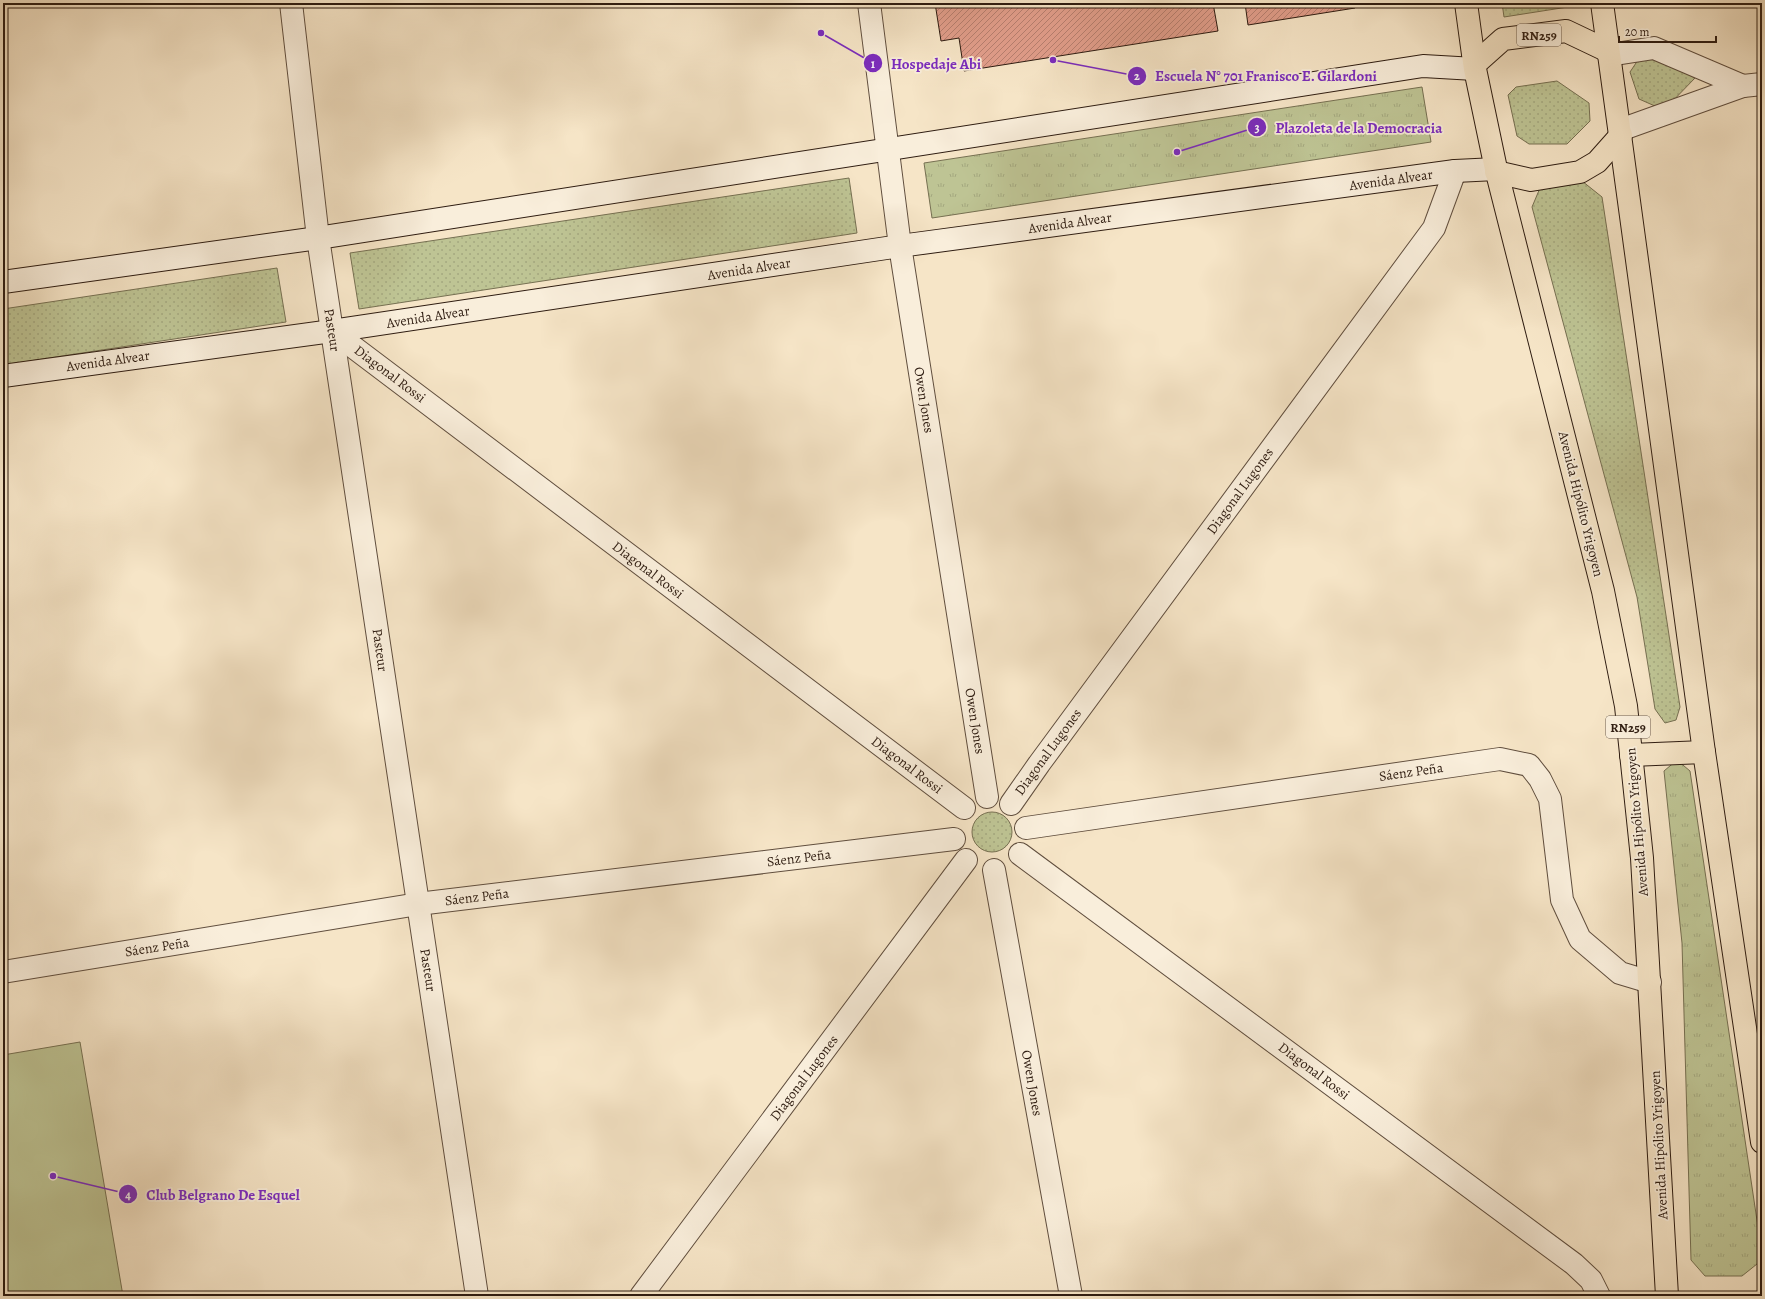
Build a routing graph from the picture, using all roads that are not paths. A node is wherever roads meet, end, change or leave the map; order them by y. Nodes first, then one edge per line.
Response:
1 (291, 3) edge
2 (869, 3) edge
3 (1466, 3) edge
4 (1602, 3) edge
5 (1609, 53) junction
6 (1475, 66) junction
7 (1753, 85) edge
8 (1621, 133) junction
9 (888, 149) junction
10 (1496, 170) junction
11 (1455, 171) junction
12 (318, 238) junction
13 (900, 246) junction
14 (3, 282) edge
15 (332, 331) junction
16 (3, 376) edge
17 (1704, 752) junction
18 (1631, 755) junction
19 (987, 797) junction
20 (1011, 804) junction
21 (964, 808) junction
22 (1026, 828) junction
23 (954, 839) junction
24 (1020, 854) junction
25 (966, 860) junction
26 (994, 870) junction
27 (418, 904) junction
28 (3, 972) edge
29 (1650, 982) junction
30 (1762, 1142) edge
31 (477, 1296) edge
32 (641, 1296) edge
33 (1071, 1296) edge
34 (1599, 1296) edge
35 (1667, 1296) edge

1 - 12 street, Pasteur
2 - 9 street, Owen Jones
3 - 6 highway, RN259
4 - 5 highway
5 - 6 highway, RN259
5 - 7 street
5 - 8 highway
6 - 9 street
6 - 10 highway, RN259
7 - 8 street
8 - 10 highway
8 - 17 highway
9 - 12 street
9 - 13 street, Owen Jones
10 - 11 street, Avenida Alvear
10 - 18 highway, Avenida Hipólito Yrigoyen / RN259
11 - 13 street, Avenida Alvear
11 - 20 street, Diagonal Lugones
12 - 14 street
12 - 15 street, Pasteur
13 - 15 street, Avenida Alvear
13 - 19 street, Owen Jones
15 - 16 street, Avenida Alvear
15 - 21 street, Diagonal Rossi
15 - 27 street, Pasteur
17 - 18 highway
17 - 30 highway
18 - 29 highway, Avenida Hipólito Yrigoyen / RN259
19 - 20 street
19 - 21 street
20 - 22 street
21 - 23 street
22 - 24 street
22 - 29 street, Sáenz Peña
23 - 25 street
23 - 27 street, Sáenz Peña
24 - 26 street
24 - 34 street, Diagonal Rossi
25 - 26 street
25 - 32 street, Diagonal Lugones
26 - 33 street, Owen Jones
27 - 28 street, Sáenz Peña
27 - 31 street, Pasteur
29 - 35 highway, Avenida Hipólito Yrigoyen / RN259

